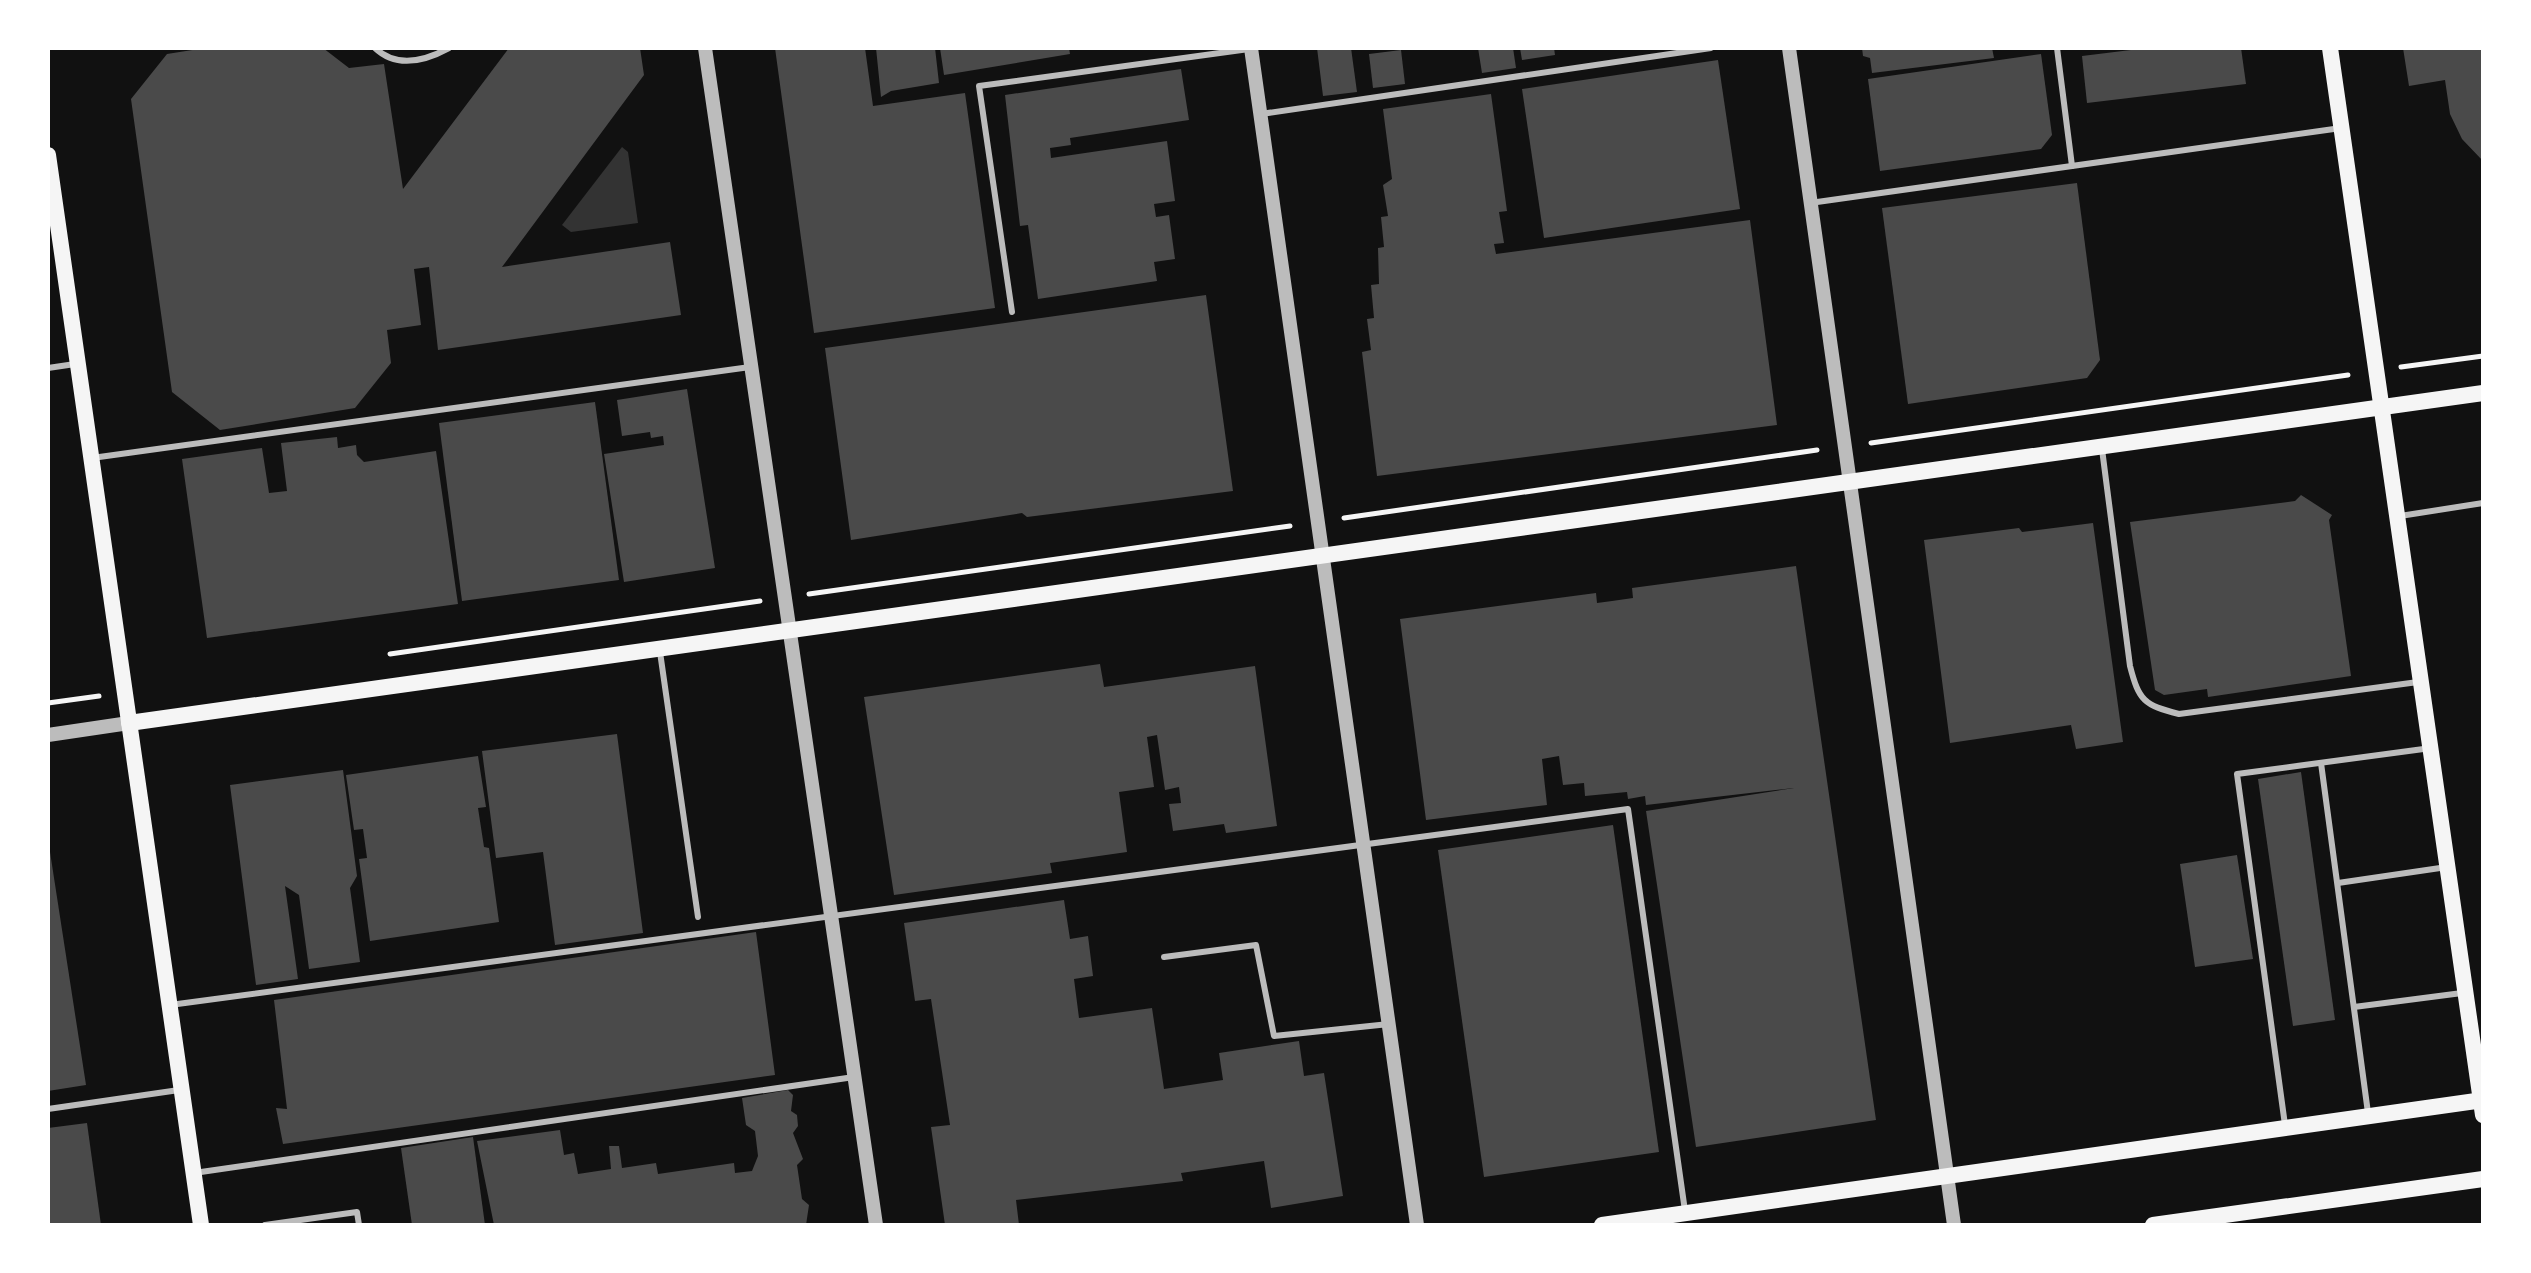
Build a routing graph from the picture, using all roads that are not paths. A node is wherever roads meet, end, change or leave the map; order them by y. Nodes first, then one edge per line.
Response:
1 (375, 48) edge
2 (449, 48) edge
3 (705, 48) edge
4 (1251, 48) edge
5 (1711, 48) edge
6 (1789, 48) edge
7 (2057, 48) edge
8 (2330, 48) edge
9 (1261, 114) junction
10 (2342, 128) junction
11 (48, 155) edge
12 (2072, 166) junction
13 (1810, 203) junction
14 (1012, 312) dead end
15 (78, 364) junction
16 (750, 367) junction
17 (48, 368) edge
18 (2483, 393) edge
19 (2381, 406) junction
20 (2101, 446) junction
21 (91, 458) junction
22 (1850, 481) junction
23 (2483, 503) edge
24 (2398, 516) junction
25 (1323, 555) junction
26 (789, 630) junction
27 (660, 648) junction
28 (2421, 681) junction
29 (129, 723) junction
30 (48, 735) edge
31 (2431, 748) junction
32 (2321, 763) junction
33 (1364, 845) junction
34 (2447, 867) junction
35 (2338, 883) junction
36 (831, 916) junction
37 (698, 917) dead end
38 (1164, 957) dead end
39 (2466, 993) junction
40 (170, 1005) junction
41 (2354, 1007) junction
42 (1389, 1024) junction
43 (854, 1077) junction
44 (182, 1090) junction
45 (2482, 1105) edge
46 (48, 1109) edge
47 (2369, 1116) junction
48 (2285, 1128) junction
49 (194, 1173) junction
50 (1946, 1176) junction
51 (2483, 1179) edge
52 (1686, 1213) junction
53 (201, 1225) edge
54 (265, 1225) edge
55 (359, 1225) edge
56 (876, 1225) edge
57 (1417, 1225) edge
58 (1602, 1225) edge
59 (1954, 1225) edge
60 (2153, 1225) edge

1 - 2 lane
3 - 16 street
4 - 9 street
4 - 14 lane
5 - 9 lane
6 - 13 street
7 - 12 lane
8 - 10 main road
9 - 25 street
10 - 12 lane
10 - 19 main road
11 - 15 main road
12 - 13 lane
13 - 22 street
15 - 17 lane
15 - 21 main road
16 - 21 lane
16 - 26 street
18 - 19 main road
19 - 20 main road
19 - 24 main road
20 - 22 main road
20 - 28 lane
21 - 29 main road
22 - 25 main road
22 - 50 street
23 - 24 lane
24 - 28 main road
25 - 26 main road
25 - 33 street
26 - 27 main road
26 - 36 street
27 - 29 main road
27 - 37 lane
28 - 31 main road
29 - 30 street
29 - 40 main road
31 - 32 lane
31 - 34 main road
32 - 35 lane
32 - 48 lane
33 - 36 lane
33 - 42 street
33 - 52 lane
34 - 35 lane
34 - 39 main road
35 - 41 lane
36 - 40 lane
36 - 43 street
38 - 42 lane
39 - 41 lane
39 - 45 main road
40 - 44 main road
41 - 47 lane
42 - 57 street
43 - 49 lane
43 - 56 street
44 - 46 lane
44 - 49 main road
45 - 47 main road
47 - 48 main road
48 - 50 main road
49 - 53 main road
50 - 52 main road
50 - 59 street
51 - 60 main road
52 - 58 main road
54 - 55 lane

